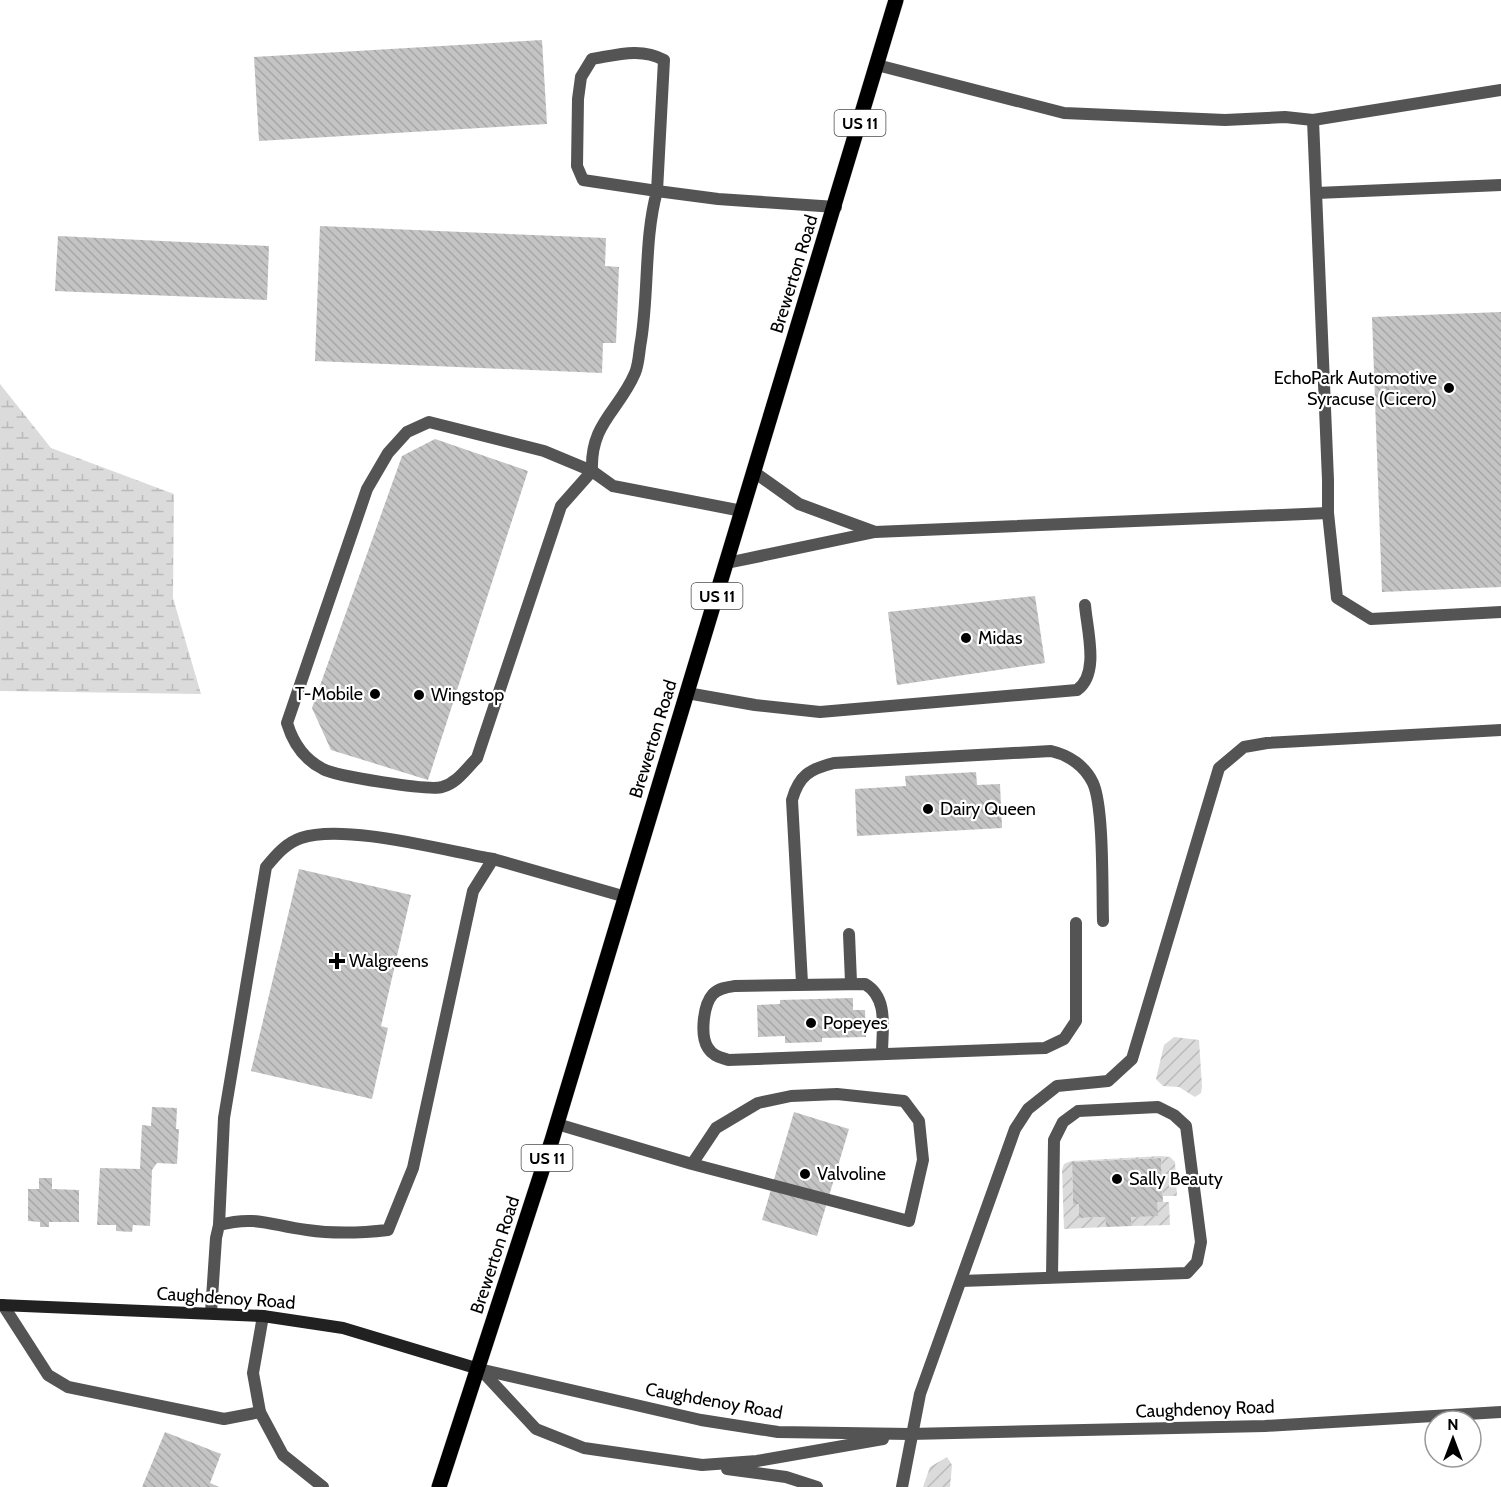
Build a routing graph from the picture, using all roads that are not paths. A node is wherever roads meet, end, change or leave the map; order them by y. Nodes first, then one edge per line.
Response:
1 (896, 0) edge
2 (877, 65) junction
3 (1501, 90) edge
4 (1313, 120) junction
5 (1501, 185) edge
6 (657, 191) junction
7 (1317, 193) junction
8 (836, 207) junction
9 (592, 471) junction
10 (754, 472) junction
11 (742, 511) junction
12 (1328, 513) junction
13 (875, 532) junction
14 (727, 563) junction
15 (1085, 605) dead end
16 (1501, 612) edge
17 (687, 693) junction
18 (1501, 730) edge
19 (493, 859) junction
20 (626, 897) junction
21 (1103, 921) dead end
22 (1076, 923) dead end
23 (849, 934) dead end
24 (851, 982) junction
25 (802, 983) junction
26 (882, 1054) junction
27 (557, 1124) junction
28 (692, 1164) junction
29 (219, 1225) junction
30 (1052, 1278) junction
31 (961, 1281) junction
32 (2, 1305) edge
33 (211, 1313) junction
34 (263, 1316) junction
35 (479, 1369) junction
36 (260, 1412) junction
37 (1501, 1412) edge
38 (910, 1434) junction
39 (702, 1465) junction
40 (323, 1487) edge
41 (439, 1487) edge
42 (817, 1487) edge
43 (902, 1487) edge

1 - 2 main road, Brewerton Road / US 11
2 - 4 street
2 - 8 main road, Brewerton Road / US 11
3 - 4 street
4 - 7 street
5 - 7 street
6 - 6 street
6 - 8 street
6 - 9 street
7 - 12 street
8 - 10 main road, Brewerton Road / US 11
9 - 9 street
9 - 11 street
10 - 11 main road, Brewerton Road / US 11
10 - 13 street
11 - 14 main road, Brewerton Road / US 11
12 - 13 street
12 - 16 street
13 - 14 street
14 - 17 main road, Brewerton Road / US 11
15 - 17 street
17 - 20 main road, Brewerton Road / US 11
18 - 31 street
19 - 20 street
19 - 29 street
19 - 29 street
20 - 27 main road, Brewerton Road / US 11
21 - 25 street
22 - 26 street
23 - 24 street
24 - 25 street
24 - 26 street
25 - 26 street
27 - 28 street
27 - 35 main road, Brewerton Road / US 11
28 - 28 street
29 - 33 street
30 - 30 street
30 - 31 street
31 - 38 street
32 - 33 street, Caughdenoy Road
32 - 36 street
33 - 34 street, Caughdenoy Road
34 - 35 street, Caughdenoy Road
34 - 36 street
35 - 38 street, Caughdenoy Road
35 - 39 street, Caughdenoy Road
35 - 41 main road, Brewerton Road / US 11
36 - 40 street
37 - 38 street, Caughdenoy Road
38 - 39 street, Caughdenoy Road
38 - 43 street
39 - 42 street, Caughdenoy Road

